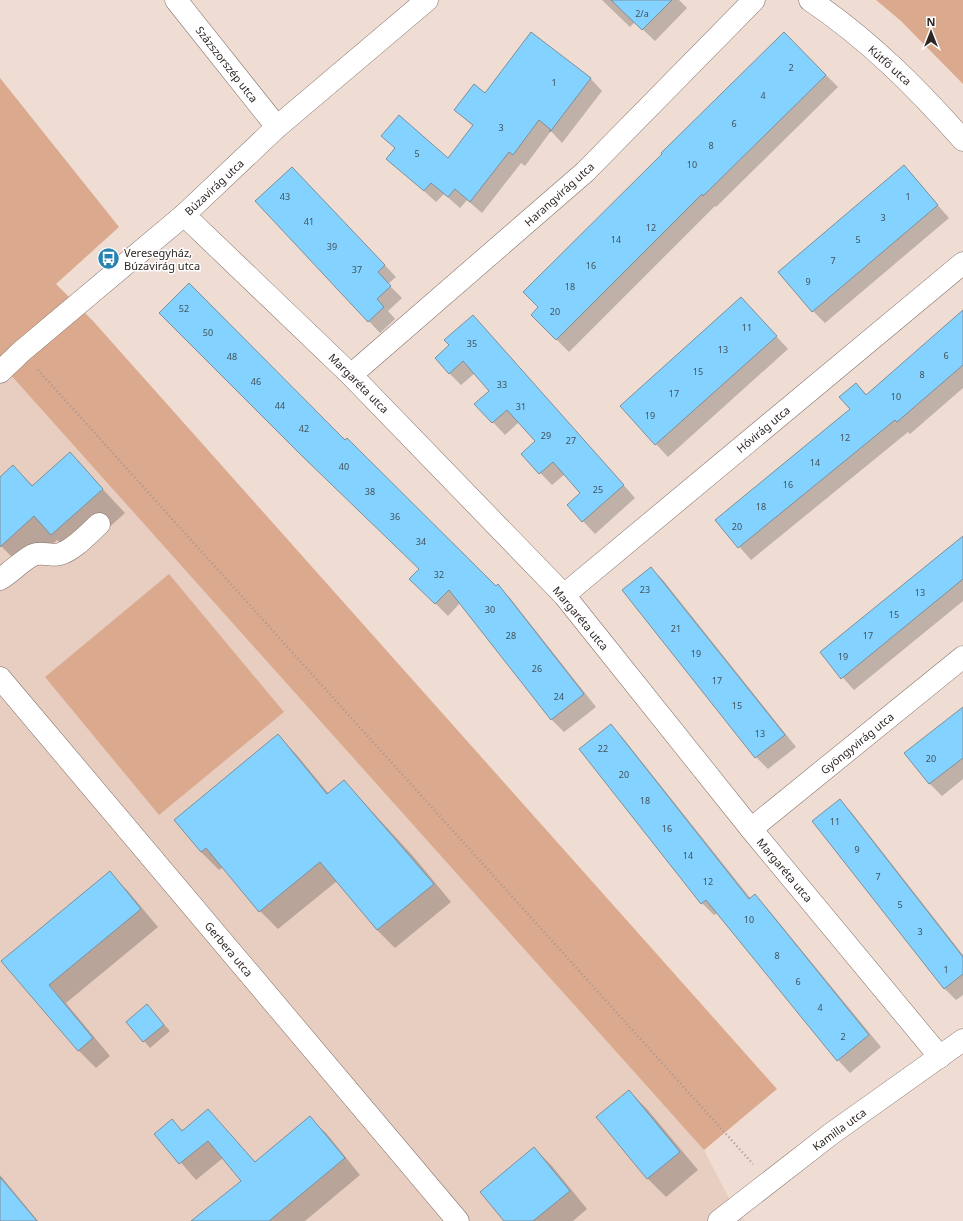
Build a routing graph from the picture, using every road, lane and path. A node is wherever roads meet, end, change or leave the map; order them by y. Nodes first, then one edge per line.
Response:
1 (176, 0) edge
2 (427, 0) edge
3 (754, 0) edge
4 (810, 0) edge
5 (277, 127) junction
6 (963, 140) edge
7 (184, 215) junction
8 (963, 263) edge
9 (22, 351) junction
10 (0, 372) edge
11 (351, 375) junction
12 (100, 524) dead end
13 (0, 579) edge
14 (564, 595) junction
15 (963, 657) edge
16 (0, 678) edge
17 (751, 830) junction
18 (963, 1040) edge
19 (940, 1057) junction
20 (769, 1182) junction
21 (458, 1221) edge
22 (719, 1221) edge

1 - 5 street, Százszorszép utca
2 - 5 street, Búzavirág utca
3 - 11 street, Harangvirág utca
4 - 6 street, Kútfő utca
5 - 7 street, Búzavirág utca
7 - 9 street, Búzavirág utca
7 - 11 street, Margaréta utca
8 - 14 street, Hóvirág utca
9 - 10 street, Búzavirág utca
9 - 20 path
11 - 14 street, Margaréta utca
12 - 13 street
14 - 17 street, Margaréta utca
15 - 17 street, Gyöngyvirág utca
16 - 21 street, Gerbera utca
17 - 19 street, Margaréta utca
18 - 19 street, Kamilla utca
19 - 20 street, Kamilla utca
20 - 22 street, Kamilla utca

